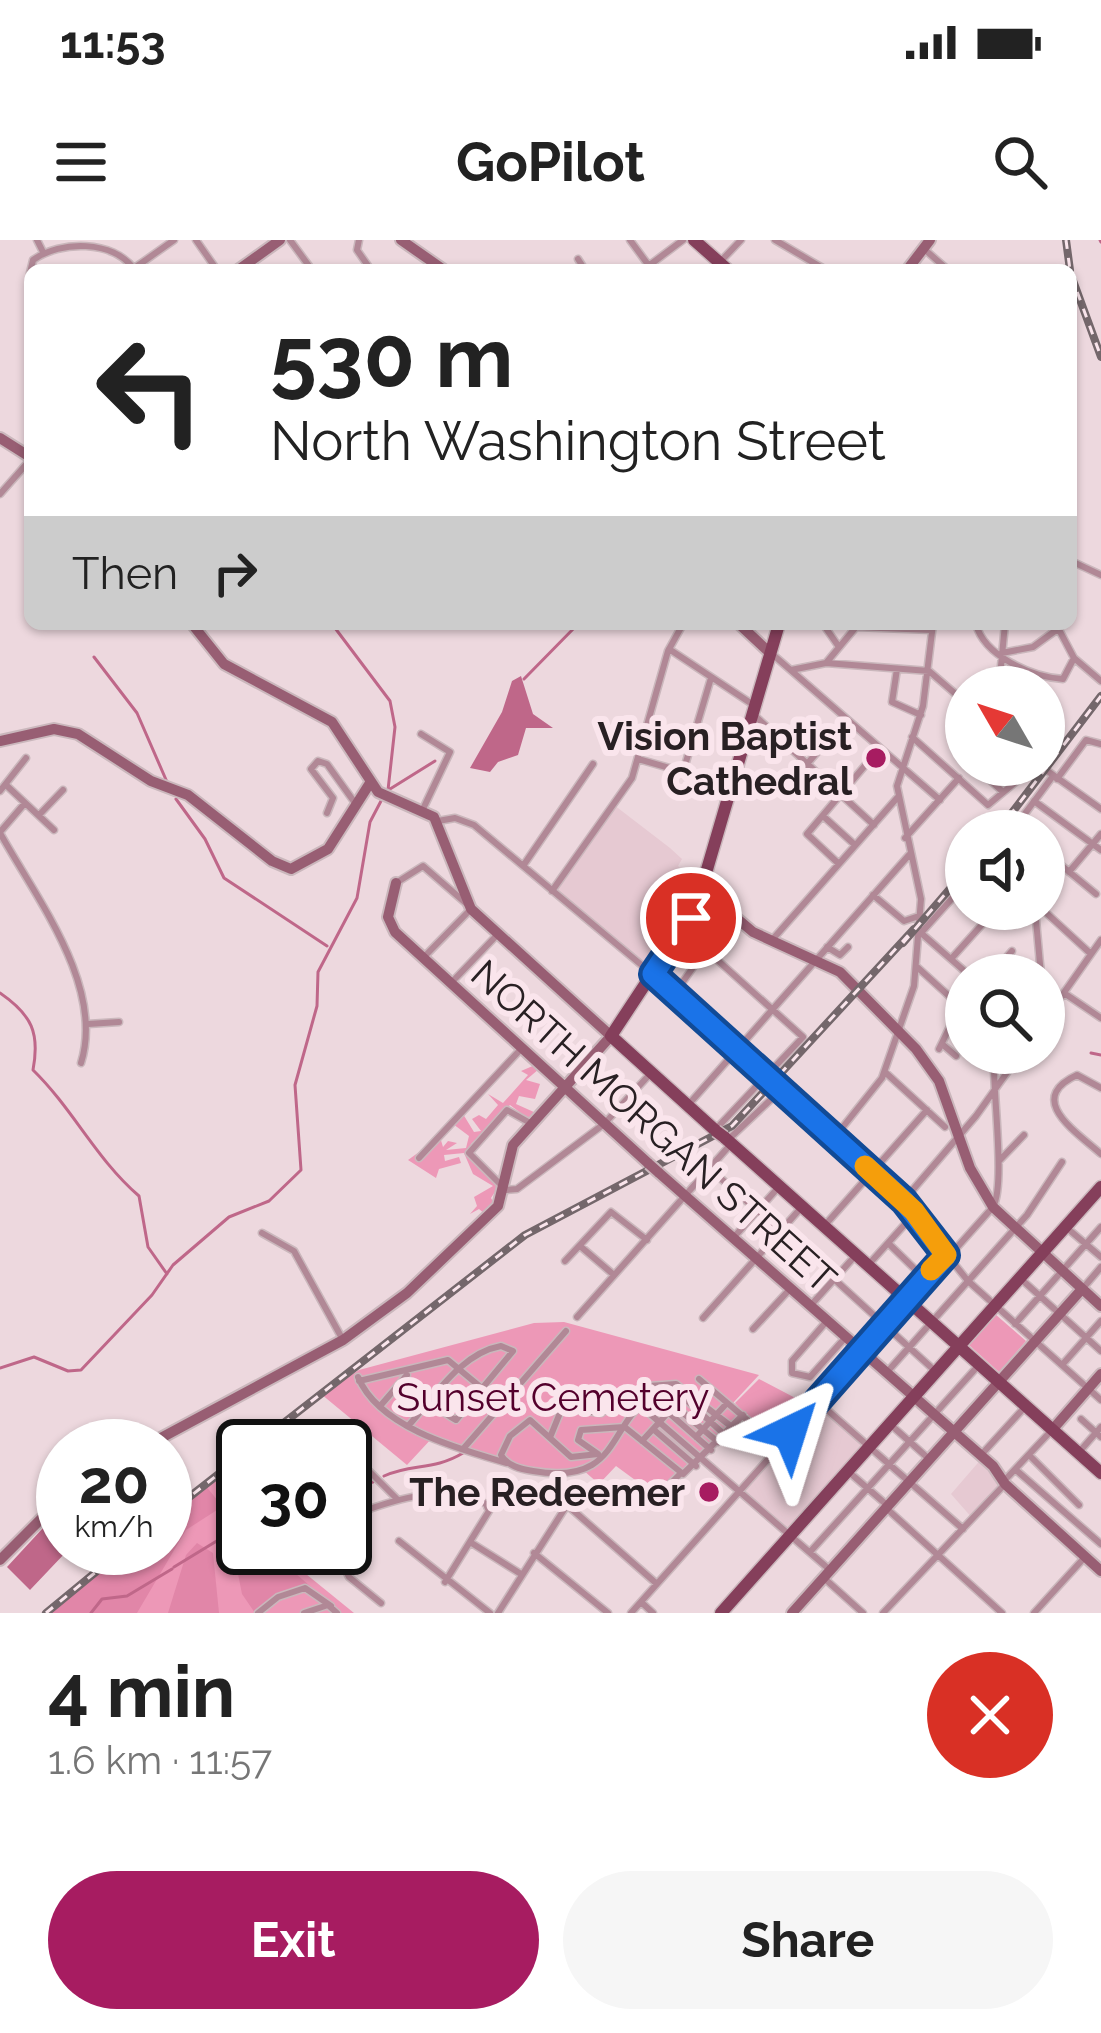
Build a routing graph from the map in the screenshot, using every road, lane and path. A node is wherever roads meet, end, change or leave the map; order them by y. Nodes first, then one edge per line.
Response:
1 (37, 240) edge
2 (174, 240) edge
3 (280, 240) edge
4 (401, 240) edge
5 (683, 240) edge
6 (694, 240) edge
7 (775, 240) edge
8 (44, 252) junction
9 (578, 259) dead end
10 (31, 264) edge
11 (128, 264) edge
12 (141, 264) edge
13 (246, 264) edge
14 (435, 264) edge
15 (581, 264) edge
16 (653, 264) edge
17 (722, 264) edge
18 (816, 264) edge
19 (24, 466) edge
20 (0, 494) edge
21 (197, 630) edge
22 (680, 630) edge
23 (746, 630) edge
24 (776, 630) edge
25 (827, 630) edge
26 (853, 630) edge
27 (932, 630) edge
28 (978, 630) edge
29 (1004, 630) edge
30 (1052, 630) edge
31 (1059, 630) edge
32 (839, 646) junction
33 (669, 649) junction
34 (770, 652) junction
35 (1002, 655) junction
36 (1075, 658) junction
37 (826, 662) junction
38 (1001, 666) edge
39 (897, 668) junction
40 (789, 670) junction
41 (929, 670) junction
42 (711, 677) junction
43 (1101, 681) edge
44 (945, 684) edge
45 (754, 710) junction
46 (921, 715) junction
47 (421, 734) dead end
48 (832, 735) dead end
49 (912, 737) junction
50 (2, 740) edge
51 (1101, 744) edge
52 (879, 749) junction
53 (0, 754) edge
54 (26, 758) dead end
55 (638, 759) junction
56 (593, 764) dead end
57 (807, 764) junction
58 (1065, 765) edge
59 (900, 766) junction
60 (945, 766) edge
61 (683, 772) junction
62 (370, 783) junction
63 (1065, 784) edge
64 (788, 785) dead end
65 (341, 786) junction
66 (733, 786) junction
67 (952, 786) edge
68 (968, 786) edge
69 (997, 786) edge
70 (1008, 786) edge
71 (1047, 786) edge
72 (3, 788) edge
73 (64, 790) dead end
74 (1002, 790) junction
75 (841, 795) junction
76 (332, 798) junction
77 (897, 798) junction
78 (940, 800) junction
79 (1034, 801) junction
80 (26, 802) junction
81 (355, 803) junction
82 (423, 809) junction
83 (1101, 809) edge
84 (1028, 810) edge
85 (327, 813) dead end
86 (40, 814) junction
87 (823, 815) junction
88 (437, 821) junction
89 (874, 825) junction
90 (54, 830) dead end
91 (0, 832) edge
92 (1101, 834) edge
93 (905, 838) junction
94 (1092, 845) junction
95 (856, 846) junction
96 (1101, 850) edge
97 (909, 855) junction
98 (839, 864) junction
99 (523, 866) junction
100 (1065, 869) edge
101 (1069, 872) junction
102 (396, 883) joint
103 (703, 890) junction
104 (552, 891) junction
105 (1096, 894) dead end
106 (873, 896) junction
107 (945, 906) edge
108 (470, 907) junction
109 (920, 915) junction
110 (683, 930) junction
111 (977, 930) edge
112 (1063, 930) edge
113 (921, 933) junction
114 (498, 934) junction
115 (772, 940) junction
116 (1101, 940) edge
117 (827, 947) junction
118 (848, 947) dead end
119 (706, 949) junction
120 (1012, 951) dead end
121 (945, 954) edge
122 (956, 954) edge
123 (1009, 954) edge
124 (1091, 954) junction
125 (423, 958) junction
126 (818, 958) junction
127 (916, 966) junction
128 (653, 974) junction
129 (451, 983) junction
130 (945, 992) edge
131 (1065, 992) edge
132 (675, 993) junction
133 (1065, 994) edge
134 (772, 1010) junction
135 (1101, 1018) edge
136 (118, 1022) dead end
137 (88, 1024) junction
138 (899, 1031) junction
139 (610, 1036) junction
140 (521, 1049) junction
141 (737, 1049) junction
142 (81, 1063) dead end
143 (651, 1072) junction
144 (885, 1072) junction
145 (993, 1074) edge
146 (1007, 1074) edge
147 (768, 1078) junction
148 (564, 1088) junction
149 (1101, 1088) edge
150 (782, 1090) junction
151 (991, 1098) junction
152 (688, 1106) junction
153 (927, 1110) junction
154 (532, 1124) junction
155 (604, 1124) junction
156 (945, 1127) dead end
157 (959, 1135) junction
158 (1024, 1135) dead end
159 (723, 1136) junction
160 (834, 1138) junction
161 (1101, 1154) edge
162 (419, 1158) dead end
163 (999, 1161) junction
164 (1062, 1162) dead end
165 (710, 1168) junction
166 (872, 1172) junction
167 (780, 1186) junction
168 (1101, 1187) edge
169 (506, 1190) junction
170 (1000, 1192) junction
171 (685, 1197) junction
172 (904, 1201) junction
173 (803, 1206) junction
174 (758, 1210) junction
175 (998, 1212) junction
176 (915, 1213) junction
177 (825, 1225) junction
178 (1066, 1227) junction
179 (1101, 1227) edge
180 (1015, 1228) junction
181 (781, 1231) junction
182 (262, 1233) dead end
183 (733, 1238) junction
184 (647, 1240) junction
185 (888, 1243) junction
186 (1086, 1244) junction
187 (580, 1246) junction
188 (858, 1253) junction
189 (1043, 1254) junction
190 (946, 1255) junction
191 (1101, 1257) edge
192 (757, 1259) junction
193 (565, 1261) dead end
194 (869, 1263) junction
195 (1101, 1267) edge
196 (1062, 1271) junction
197 (614, 1275) junction
198 (924, 1278) junction
199 (1021, 1279) junction
200 (834, 1280) junction
201 (968, 1280) junction
202 (790, 1289) junction
203 (1082, 1289) junction
204 (1040, 1296) junction
205 (908, 1297) junction
206 (1101, 1306) edge
207 (810, 1307) junction
208 (996, 1307) junction
209 (1059, 1314) junction
210 (577, 1318) dead end
211 (703, 1318) dead end
212 (934, 1320) junction
213 (1101, 1321) edge
214 (826, 1322) junction
215 (884, 1324) junction
216 (1015, 1324) junction
217 (753, 1329) dead end
218 (566, 1331) dead end
219 (844, 1338) junction
220 (1086, 1338) junction
221 (344, 1340) junction
222 (1035, 1341) junction
223 (960, 1345) junction
224 (909, 1347) junction
225 (860, 1352) junction
226 (1101, 1352) edge
227 (980, 1364) junction
228 (1062, 1365) junction
229 (460, 1369) junction
230 (936, 1372) junction
231 (886, 1373) junction
232 (1101, 1374) edge
233 (407, 1375) junction
234 (699, 1379) dead end
235 (999, 1381) junction
236 (484, 1389) junction
237 (689, 1389) junction
238 (1088, 1389) junction
239 (682, 1397) junction
240 (914, 1397) junction
241 (819, 1399) junction
242 (1101, 1400) edge
243 (431, 1401) junction
244 (727, 1402) junction
245 (502, 1404) junction
246 (676, 1404) junction
247 (381, 1406) junction
248 (1027, 1406) junction
249 (642, 1408) junction
250 (668, 1412) junction
251 (717, 1414) junction
252 (934, 1414) junction
253 (742, 1415) junction
254 (1081, 1419) dead end
255 (662, 1420) junction
256 (192, 1421) edge
257 (710, 1421) junction
258 (890, 1424) junction
259 (410, 1425) junction
260 (624, 1427) junction
261 (732, 1427) junction
262 (653, 1429) junction
263 (703, 1429) junction
264 (1053, 1429) junction
265 (954, 1431) junction
266 (1099, 1432) edge
267 (725, 1435) junction
268 (696, 1437) junction
269 (550, 1438) junction
270 (642, 1441) junction
271 (718, 1442) junction
272 (910, 1442) junction
273 (778, 1446) junction
274 (463, 1448) junction
275 (868, 1448) junction
276 (711, 1450) junction
277 (1078, 1453) junction
278 (602, 1454) junction
279 (981, 1455) junction
280 (1029, 1456) junction
281 (704, 1458) junction
282 (929, 1459) junction
283 (510, 1464) junction
284 (889, 1465) junction
285 (696, 1466) junction
286 (848, 1471) junction
287 (1016, 1471) junction
288 (1101, 1473) edge
289 (372, 1474) edge
290 (680, 1474) junction
291 (1005, 1482) junction
292 (909, 1483) junction
293 (868, 1488) junction
294 (739, 1490) junction
295 (660, 1494) dead end
296 (397, 1498) junction
297 (1079, 1505) dead end
298 (887, 1507) junction
299 (372, 1508) edge
300 (36, 1524) edge
301 (963, 1529) junction
302 (791, 1534) junction
303 (399, 1541) dead end
304 (470, 1542) junction
305 (1101, 1544) edge
306 (810, 1552) junction
307 (534, 1553) junction
308 (938, 1555) junction
309 (1085, 1557) junction
310 (0, 1560) edge
311 (1101, 1571) edge
312 (521, 1574) junction
313 (827, 1574) junction
314 (347, 1575) edge
315 (446, 1582) junction
316 (657, 1584) junction
317 (641, 1602) junction
318 (381, 1603) dead end
319 (334, 1610) edge
320 (258, 1613) edge
321 (304, 1613) edge
322 (494, 1613) edge
323 (608, 1613) edge
324 (631, 1613) edge
325 (653, 1613) edge
326 (721, 1613) edge
327 (791, 1613) edge
328 (863, 1613) edge
329 (883, 1613) edge
330 (1002, 1613) edge
331 (1034, 1613) edge

1 - 8 street
2 - 12 street
3 - 13 street
4 - 14 street
5 - 16 street
6 - 17 main road
7 - 18 street
8 - 10 street
8 - 11 street
9 - 15 street
19 - 20 street
21 - 62 street
22 - 33 street
23 - 34 street
24 - 34 main road
25 - 32 street
26 - 32 street
27 - 41 street
28 - 35 street
29 - 35 street
30 - 35 street
31 - 36 street
32 - 37 street
33 - 42 street
33 - 55 street
34 - 40 street
34 - 45 main road
35 - 36 street
35 - 38 street
36 - 43 street
37 - 39 street
37 - 40 street
39 - 41 street
39 - 46 street
40 - 52 street
41 - 44 street
41 - 46 street
42 - 45 street
42 - 61 street
45 - 57 street
45 - 66 main road
46 - 49 street
47 - 82 street
48 - 57 street
49 - 59 street
49 - 60 street
50 - 53 street
50 - 81 street
51 - 58 street
52 - 59 street
52 - 75 street
54 - 72 street
55 - 61 street
55 - 104 street
56 - 99 street
57 - 64 street
57 - 75 street
59 - 77 street
59 - 78 street
61 - 66 street
62 - 81 street
62 - 82 street
63 - 83 street
65 - 76 street
65 - 76 street
65 - 81 street
66 - 103 main road
67 - 78 street
68 - 74 street
69 - 74 street
70 - 74 street
71 - 79 street
72 - 80 street
73 - 86 street
75 - 87 street
75 - 89 street
76 - 85 street
77 - 89 street
77 - 93 street
78 - 93 street
79 - 84 street
79 - 94 street
80 - 86 street
80 - 91 street
82 - 88 street
86 - 90 street
87 - 95 street
87 - 98 street
88 - 99 street
88 - 108 street
89 - 95 street
91 - 137 street
92 - 94 street
93 - 97 street
94 - 96 street
94 - 101 street
95 - 98 street
97 - 106 street
97 - 109 street
98 - 115 street
99 - 104 street
100 - 101 street
101 - 105 street
102 - 108 street
102 - 125 street, NORTH MORGAN STREET
103 - 110 main road
103 - 115 street
104 - 128 street
106 - 109 street
106 - 117 street
107 - 113 street
108 - 114 street
108 - 125 street
109 - 113 street
110 - 119 street
110 - 128 main road
111 - 122 street
112 - 124 street
113 - 121 street
113 - 127 street
114 - 129 street
114 - 139 street
115 - 126 street
116 - 124 street
117 - 118 street
117 - 126 street
119 - 132 street
119 - 134 street
120 - 123 street
124 - 131 street
125 - 129 street, NORTH MORGAN STREET
126 - 134 street
126 - 138 street
127 - 130 street
127 - 138 street
128 - 132 street
128 - 139 main road
129 - 140 street, NORTH MORGAN STREET
132 - 141 street
133 - 135 street
134 - 141 street
134 - 147 street
136 - 137 street
137 - 142 street
138 - 144 street
138 - 157 street
139 - 143 main road
139 - 148 street
140 - 148 street, NORTH MORGAN STREET
140 - 162 street
141 - 147 street
141 - 152 street
143 - 152 main road
143 - 155 street
144 - 153 street
144 - 160 street
145 - 151 street
146 - 151 street
147 - 150 street
147 - 159 street
148 - 154 street
148 - 155 street, NORTH MORGAN STREET
149 - 161 street
150 - 159 street
150 - 160 street
151 - 157 street
151 - 163 street
152 - 159 main road
153 - 156 street
153 - 166 street
154 - 169 street
154 - 169 street
155 - 169 street
155 - 171 street, NORTH MORGAN STREET
157 - 172 street
157 - 175 street
158 - 163 street
159 - 165 street
159 - 167 main road
160 - 166 street
163 - 170 street
164 - 180 street
165 - 171 street
165 - 174 street
166 - 172 street
166 - 177 street
167 - 173 main road
167 - 174 street
168 - 178 main road
169 - 221 street
170 - 175 street
170 - 175 street
171 - 183 street, NORTH MORGAN STREET
171 - 184 street
172 - 176 street
173 - 177 main road
173 - 181 street
174 - 181 street
174 - 183 street
175 - 180 street
175 - 190 street
176 - 185 street
176 - 190 street
177 - 188 main road
178 - 186 street
178 - 189 main road
179 - 186 street
180 - 189 street
180 - 201 street
181 - 192 street
182 - 221 street
183 - 192 street, NORTH MORGAN STREET
184 - 187 street
184 - 197 street
185 - 194 street
185 - 198 street
186 - 191 street
186 - 196 street
187 - 193 street
187 - 197 street
188 - 194 main road
188 - 200 street
189 - 196 street
189 - 199 main road
190 - 198 street
190 - 201 street
192 - 202 street, NORTH MORGAN STREET
192 - 211 street
194 - 205 main road
195 - 203 street
196 - 203 street
196 - 204 street
197 - 210 street
198 - 205 street
199 - 204 street
199 - 208 main road
200 - 207 street
200 - 215 street
201 - 208 street
201 - 212 street
202 - 207 street, NORTH MORGAN STREET
202 - 217 street
203 - 206 street
203 - 209 street
204 - 209 street
204 - 216 street
205 - 212 main road
205 - 215 street
207 - 214 street, NORTH MORGAN STREET
208 - 216 street
208 - 223 main road
209 - 220 street
209 - 222 street
212 - 223 main road
212 - 224 street
213 - 220 street
214 - 219 street, NORTH MORGAN STREET
214 - 219 street
215 - 224 street
215 - 225 street
216 - 222 street
218 - 245 street
219 - 225 street, NORTH MORGAN STREET
220 - 226 street
220 - 228 street
221 - 256 street
222 - 228 street
222 - 235 street
223 - 227 main road
223 - 230 main road
224 - 230 street
224 - 231 street
225 - 231 street, NORTH MORGAN STREET
225 - 241 street
227 - 235 main road
227 - 252 street
228 - 238 street
229 - 233 street
229 - 236 street
229 - 236 street
229 - 243 street
230 - 240 main road
231 - 240 street, NORTH MORGAN STREET
232 - 238 street
233 - 243 street
233 - 247 street
233 - 247 street
234 - 244 street
235 - 248 main road
235 - 265 street
236 - 243 street
236 - 245 street
237 - 239 street
237 - 251 street
237 - 269 street
238 - 242 street
238 - 264 street
239 - 246 street
239 - 257 street
240 - 252 street, NORTH MORGAN STREET
240 - 258 main road
241 - 273 street
241 - 275 street
243 - 259 street
244 - 251 street
244 - 253 street
245 - 274 street
246 - 249 street
246 - 250 street
246 - 263 street
247 - 259 street
248 - 264 main road
248 - 279 street
249 - 255 street
249 - 260 street
250 - 255 street
250 - 268 street
251 - 257 street
251 - 261 street
252 - 265 street, NORTH MORGAN STREET
252 - 272 street
253 - 261 street
253 - 273 street
254 - 266 street
255 - 262 street
255 - 281 street
257 - 263 street
257 - 267 street
258 - 272 street
258 - 275 main road
259 - 274 street
260 - 270 street
260 - 278 street
260 - 278 street
261 - 267 street
262 - 270 street
262 - 285 street
263 - 268 street
263 - 271 street
264 - 277 main road
264 - 280 street
265 - 279 street, NORTH MORGAN STREET
265 - 282 street
266 - 277 street
267 - 271 street
268 - 276 street
269 - 278 street
269 - 283 street
270 - 290 street
271 - 276 street
272 - 282 street
272 - 284 street
273 - 294 street
274 - 283 street
275 - 284 street
275 - 286 main road
276 - 281 street
277 - 288 main road
278 - 283 street
279 - 291 street, NORTH MORGAN STREET
280 - 287 street
280 - 297 street
281 - 285 street
281 - 294 street
282 - 292 street
284 - 292 street
284 - 293 street
285 - 290 street
286 - 293 street
286 - 302 main road
287 - 291 street
287 - 305 street
289 - 296 street
290 - 295 street
291 - 301 street
291 - 309 street, NORTH MORGAN STREET
292 - 298 street
292 - 301 street
293 - 298 street
293 - 306 street
294 - 302 street
294 - 316 street
296 - 299 street
296 - 304 street
298 - 308 street
298 - 313 street
300 - 310 street
301 - 308 street
302 - 306 street
302 - 326 main road
303 - 315 street
304 - 312 street
304 - 315 street
306 - 313 street
307 - 312 street
307 - 316 street
307 - 323 street
308 - 329 street
308 - 330 street
309 - 311 street, NORTH MORGAN STREET
309 - 331 street
312 - 322 street
313 - 327 street
313 - 328 street
314 - 318 street
315 - 322 street
316 - 317 street
317 - 324 street
317 - 325 street
319 - 320 street
319 - 321 street

